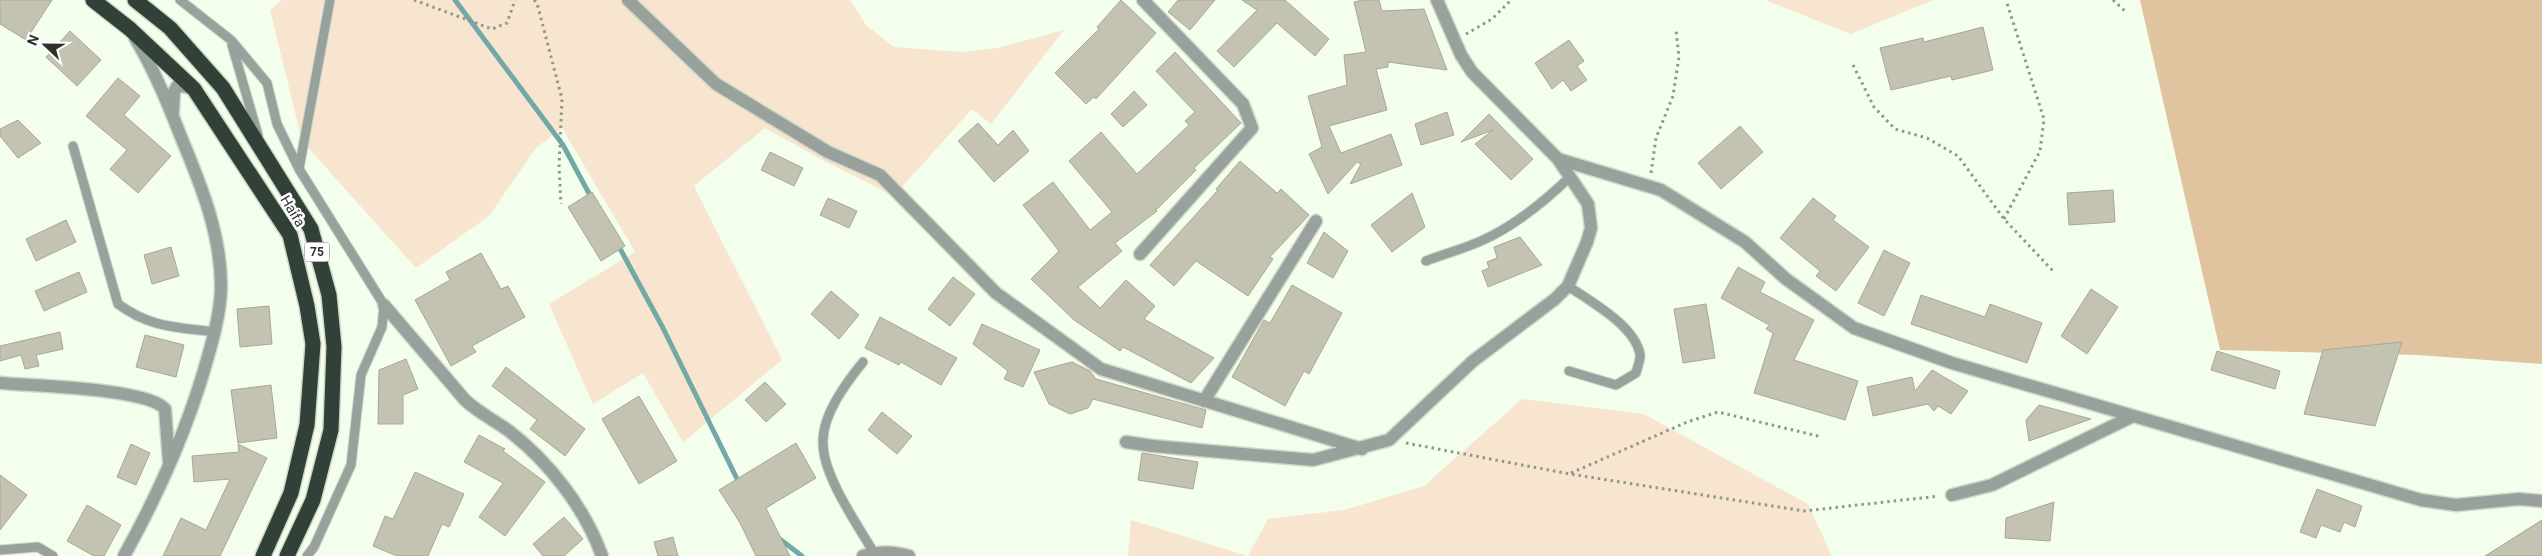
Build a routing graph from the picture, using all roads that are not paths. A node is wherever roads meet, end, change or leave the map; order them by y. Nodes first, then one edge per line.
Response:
1 (93, 0) edge
2 (135, 0) edge
3 (180, 0) edge
4 (330, 0) edge
5 (628, 0) edge
6 (1144, 0) edge
7 (1437, 0) edge
8 (130, 29) junction
9 (231, 40) junction
10 (194, 89) junction
11 (173, 117) junction
12 (73, 146) dead end
13 (264, 155) junction
14 (1558, 159) junction
15 (299, 169) junction
16 (1571, 176) junction
17 (1316, 220) dead end
18 (1140, 254) dead end
19 (1426, 261) dead end
20 (1568, 286) junction
21 (384, 305) junction
22 (215, 332) junction
23 (863, 362) dead end
24 (1570, 371) dead end
25 (0, 383) edge
26 (1204, 401) junction
27 (2131, 417) junction
28 (1126, 442) dead end
29 (1362, 449) junction
30 (169, 462) junction
31 (1952, 495) road end
32 (2542, 500) edge
33 (0, 550) edge
34 (869, 554) edge
35 (53, 556) edge
36 (124, 556) edge
37 (263, 556) edge
38 (287, 556) edge
39 (307, 556) edge
40 (602, 556) edge
41 (909, 556) edge

1 - 8 highway, Haifa
2 - 13 highway, Haifa / 75
3 - 9 lane
4 - 15 lane
5 - 26 street
6 - 18 street
7 - 14 street
8 - 10 highway, Haifa
8 - 11 street
9 - 13 lane
9 - 15 lane
10 - 11 street
10 - 37 highway, Haifa
11 - 22 street
12 - 22 lane
13 - 38 highway, Haifa / 75
14 - 16 street
14 - 27 street
15 - 21 lane
16 - 19 lane
16 - 20 street
17 - 26 street
20 - 24 lane
20 - 29 street
21 - 39 lane
21 - 40 street
22 - 30 street
23 - 34 lane
25 - 30 street
26 - 29 street
27 - 31 street
27 - 32 street
28 - 29 street
30 - 36 street
33 - 35 lane
34 - 41 street

